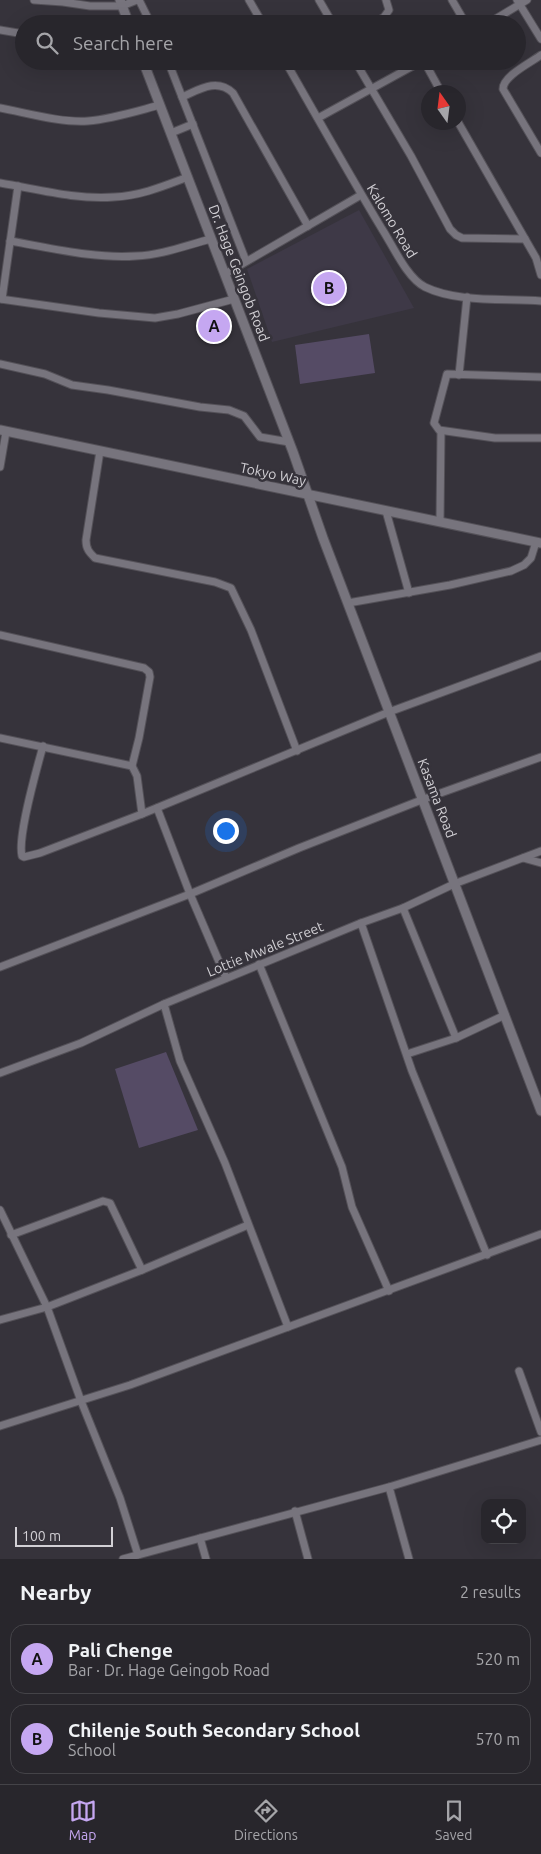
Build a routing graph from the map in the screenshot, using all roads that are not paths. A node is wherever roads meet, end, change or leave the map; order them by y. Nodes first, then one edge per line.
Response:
1 (34, 0) edge
2 (138, 0) edge
3 (249, 0) edge
4 (319, 0) edge
5 (386, 0) edge
6 (452, 0) edge
7 (527, 0) edge
8 (519, 2) edge
9 (121, 3) edge
10 (126, 15) edge
11 (146, 15) edge
12 (258, 15) edge
13 (328, 15) edge
14 (385, 15) edge
15 (461, 15) edge
16 (500, 15) edge
17 (0, 30) edge
18 (15, 32) edge
19 (541, 40) edge
20 (541, 55) edge
21 (526, 65) edge
22 (146, 70) edge
23 (172, 70) edge
24 (290, 70) edge
25 (360, 70) edge
26 (407, 70) edge
27 (428, 70) edge
28 (519, 70) edge
29 (437, 85) edge
30 (372, 89) junction
31 (182, 97) junction
32 (160, 105) junction
33 (0, 108) edge
34 (318, 118) junction
35 (193, 124) junction
36 (463, 130) edge
37 (171, 133) junction
38 (541, 153) edge
39 (188, 177) junction
40 (0, 183) edge
41 (18, 186) junction
42 (361, 195) junction
43 (308, 226) junction
44 (211, 239) junction
45 (524, 239) junction
46 (10, 241) junction
47 (246, 261) junction
48 (225, 274) junction
49 (541, 274) edge
50 (467, 297) junction
51 (1, 299) edge
52 (234, 299) junction
53 (541, 301) edge
54 (0, 364) edge
55 (459, 375) junction
56 (541, 377) edge
57 (3, 431) edge
58 (441, 431) junction
59 (541, 438) edge
60 (289, 442) junction
61 (100, 452) junction
62 (1, 453) edge
63 (0, 466) edge
64 (301, 476) junction
65 (283, 490) junction
66 (308, 495) junction
67 (333, 500) junction
68 (386, 511) junction
69 (317, 521) junction
70 (440, 521) junction
71 (538, 542) edge
72 (409, 593) junction
73 (348, 602) junction
74 (0, 635) edge
75 (541, 656) edge
76 (389, 712) junction
77 (0, 738) edge
78 (43, 746) junction
79 (297, 751) junction
80 (541, 757) edge
81 (132, 766) junction
82 (424, 799) junction
83 (157, 808) junction
84 (142, 814) junction
85 (541, 851) edge
86 (523, 858) junction
87 (541, 863) edge
88 (454, 884) junction
89 (190, 894) junction
90 (403, 908) junction
91 (360, 923) junction
92 (259, 964) junction
93 (0, 967) edge
94 (226, 978) junction
95 (164, 1004) junction
96 (505, 1015) junction
97 (456, 1038) junction
98 (407, 1054) junction
99 (0, 1073) edge
100 (541, 1111) edge
101 (0, 1210) edge
102 (248, 1225) junction
103 (541, 1234) edge
104 (11, 1235) junction
105 (487, 1255) junction
106 (142, 1270) junction
107 (389, 1291) junction
108 (47, 1307) junction
109 (0, 1320) edge
110 (288, 1327) junction
111 (519, 1371) dead end
112 (81, 1401) junction
113 (0, 1426) edge
114 (541, 1432) edge
115 (541, 1440) edge
116 (389, 1487) junction
117 (294, 1512) junction
118 (200, 1538) junction
119 (138, 1555) junction
120 (123, 1559) edge
121 (206, 1559) edge
122 (308, 1559) edge
123 (409, 1559) edge

1 - 9 street
2 - 9 street
2 - 11 street
3 - 12 street
4 - 13 street
5 - 14 street
6 - 15 street
7 - 8 street
8 - 16 street
8 - 19 street
9 - 10 street
17 - 18 street
20 - 21 street
22 - 32 street, Dr. Hage Geingob Road
23 - 31 street
24 - 34 street, Kalomo Road
25 - 30 street
26 - 30 street
27 - 29 street
28 - 38 street
30 - 34 street
30 - 45 street
31 - 35 street
31 - 43 street
32 - 33 street
32 - 37 street, Dr. Hage Geingob Road
34 - 42 street, Kalomo Road
35 - 37 street
35 - 47 street
36 - 45 street
37 - 39 street, Dr. Hage Geingob Road
39 - 41 street
39 - 44 street, Dr. Hage Geingob Road
40 - 41 street
41 - 46 street
42 - 43 street
42 - 50 street, Kalomo Road
43 - 47 street
44 - 46 street
44 - 48 street, Dr. Hage Geingob Road
45 - 49 street
46 - 51 street
47 - 48 street
48 - 52 street, Dr. Hage Geingob Road
50 - 53 street, Kalomo Road
50 - 55 street
51 - 52 street
52 - 60 street, Dr. Hage Geingob Road
54 - 60 street
55 - 56 street
55 - 58 street
57 - 61 street, Tokyo Way
57 - 62 street
58 - 59 street
58 - 70 street
60 - 64 street, Dr. Hage Geingob Road
61 - 65 street, Tokyo Way
61 - 79 street
62 - 63 street
64 - 65 street
64 - 66 street, Dr. Hage Geingob Road
65 - 66 street, Tokyo Way
66 - 67 street, Tokyo Way
66 - 69 street, Kasama Road
67 - 68 street, Tokyo Way
67 - 69 street
68 - 70 street, Tokyo Way
68 - 72 street
69 - 73 street, Kasama Road
70 - 71 street, Tokyo Way
71 - 72 street
72 - 73 street
73 - 76 street, Kasama Road
74 - 81 street
75 - 76 street
76 - 79 street
76 - 82 street, Kasama Road
77 - 78 street
78 - 81 street
78 - 84 street
79 - 83 street
80 - 82 street
81 - 84 street
82 - 88 street, Kasama Road
82 - 89 street
83 - 84 street
83 - 89 street
85 - 86 street, Lottie Mwale Street
86 - 87 street
86 - 88 street, Lottie Mwale Street
88 - 90 street, Lottie Mwale Street
88 - 96 street, Kasama Road
89 - 93 street
89 - 94 street
90 - 91 street, Lottie Mwale Street
90 - 97 street
91 - 92 street, Lottie Mwale Street
91 - 98 street
92 - 94 street, Lottie Mwale Street
92 - 107 street
94 - 95 street, Lottie Mwale Street
95 - 99 street, Lottie Mwale Street
95 - 102 street
96 - 97 street
96 - 100 street, Kasama Road
97 - 98 street
98 - 105 street
101 - 104 street
102 - 106 street
102 - 110 street
103 - 105 street
104 - 106 street
104 - 108 street
105 - 107 street
106 - 108 street
107 - 110 street
108 - 109 street
108 - 112 street
110 - 112 street
111 - 114 street
112 - 113 street
112 - 119 street
115 - 116 street
116 - 117 street
116 - 123 street
117 - 118 street
117 - 122 street
118 - 119 street
118 - 121 street
119 - 120 street

